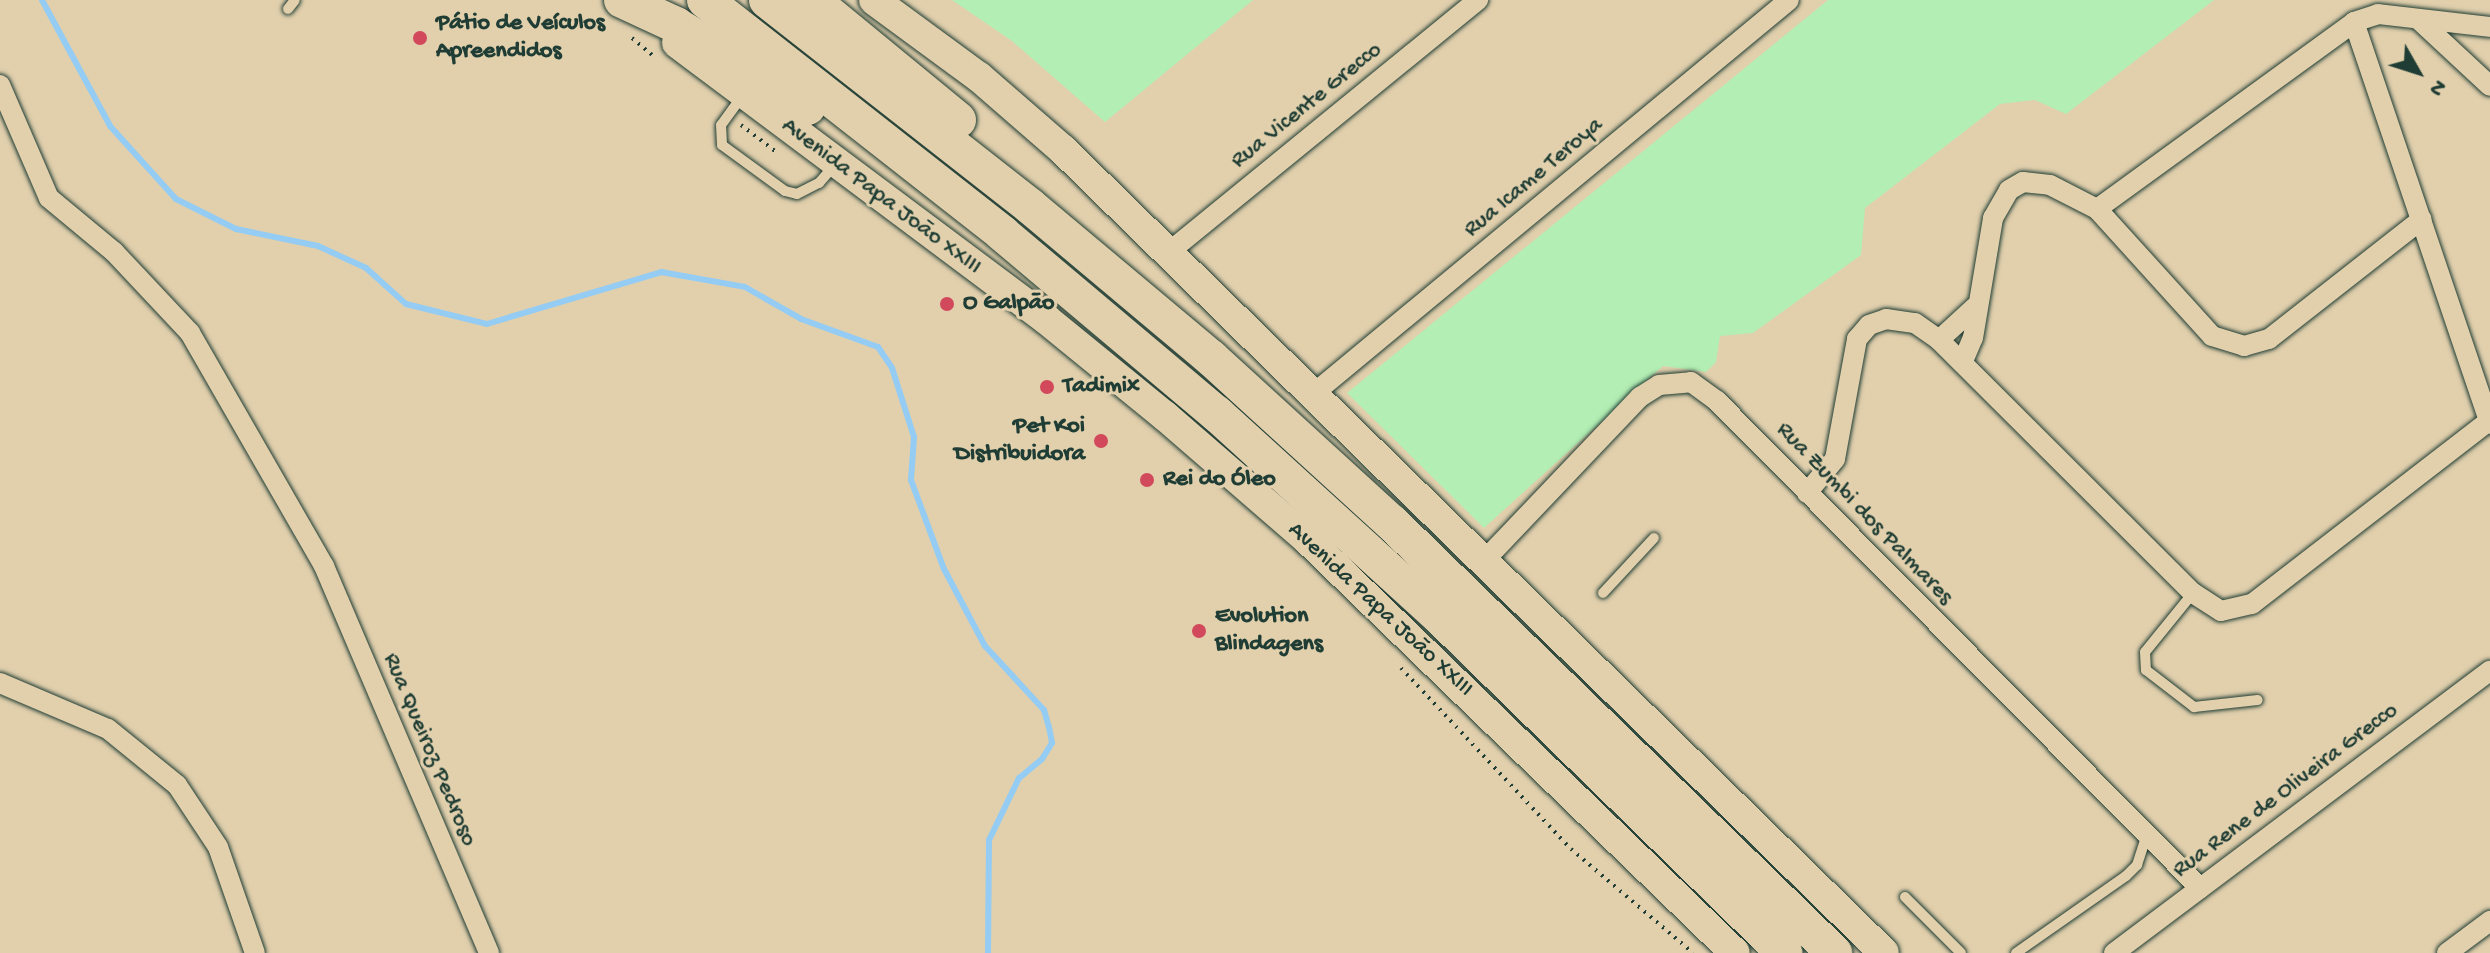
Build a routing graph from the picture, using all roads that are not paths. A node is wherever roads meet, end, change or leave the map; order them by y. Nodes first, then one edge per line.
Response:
1 (622, 0) edge
2 (705, 0) edge
3 (767, 0) edge
4 (812, 0) edge
5 (874, 0) edge
6 (1478, 0) edge
7 (1789, 0) edge
8 (2418, 19) junction
9 (2354, 22) junction
10 (2490, 27) edge
11 (0, 85) edge
12 (2490, 86) edge
13 (736, 104) junction
14 (836, 164) junction
15 (1031, 207) junction
16 (2097, 209) junction
17 (2422, 219) junction
18 (1003, 234) junction
19 (1169, 252) junction
20 (1975, 307) junction
21 (1939, 340) junction
22 (2465, 347) junction
23 (1963, 361) junction
24 (2490, 372) edge
25 (1312, 395) junction
26 (2490, 422) edge
27 (1807, 493) junction
28 (1654, 538) dead end
29 (1481, 564) junction
30 (1603, 593) dead end
31 (2193, 593) junction
32 (2490, 671) edge
33 (0, 683) edge
34 (2258, 700) dead end
35 (2147, 834) junction
36 (2200, 888) junction
37 (1905, 897) dead end
38 (2490, 921) edge
39 (251, 950) edge
40 (489, 953) edge
41 (1735, 953) edge
42 (1784, 953) edge
43 (1834, 953) edge
44 (1884, 953) edge
45 (1961, 953) edge
46 (2016, 953) edge
47 (2114, 953) edge
48 (2447, 953) edge

1 - 13 main road, Avenida Papa João XXIII
1 - 18 highway
2 - 18 highway, Avenida Papa João XXIII
3 - 15 highway
4 - 15 highway
5 - 19 main road
6 - 19 street, Rua Vicente Grecco
7 - 25 street, Rua Icame Teroya
8 - 9 street
8 - 10 street
8 - 12 street
9 - 16 street
9 - 17 street
11 - 40 street, Rua Queiroz Pedroso
13 - 14 main road, Avenida Papa João XXIII
13 - 14 lane
14 - 41 main road, Avenida Papa João XXIII
15 - 43 highway
16 - 17 street
16 - 20 street
17 - 22 street
18 - 42 highway, Avenida Papa João XXIII
19 - 25 main road
20 - 21 street
20 - 23 street
21 - 23 street
21 - 27 street
22 - 24 street
22 - 26 street
23 - 31 street
25 - 29 main road
26 - 31 street
27 - 29 street, Rua Zumbi dos Palmares
27 - 35 street, Rua Zumbi dos Palmares
28 - 30 lane
29 - 44 main road
31 - 34 lane
32 - 36 street, Rua Rene de Oliveira Grecco
33 - 39 street
35 - 36 street, Rua Zumbi dos Palmares
35 - 46 lane
36 - 47 street, Rua Rene de Oliveira Grecco
37 - 45 lane
38 - 48 street

